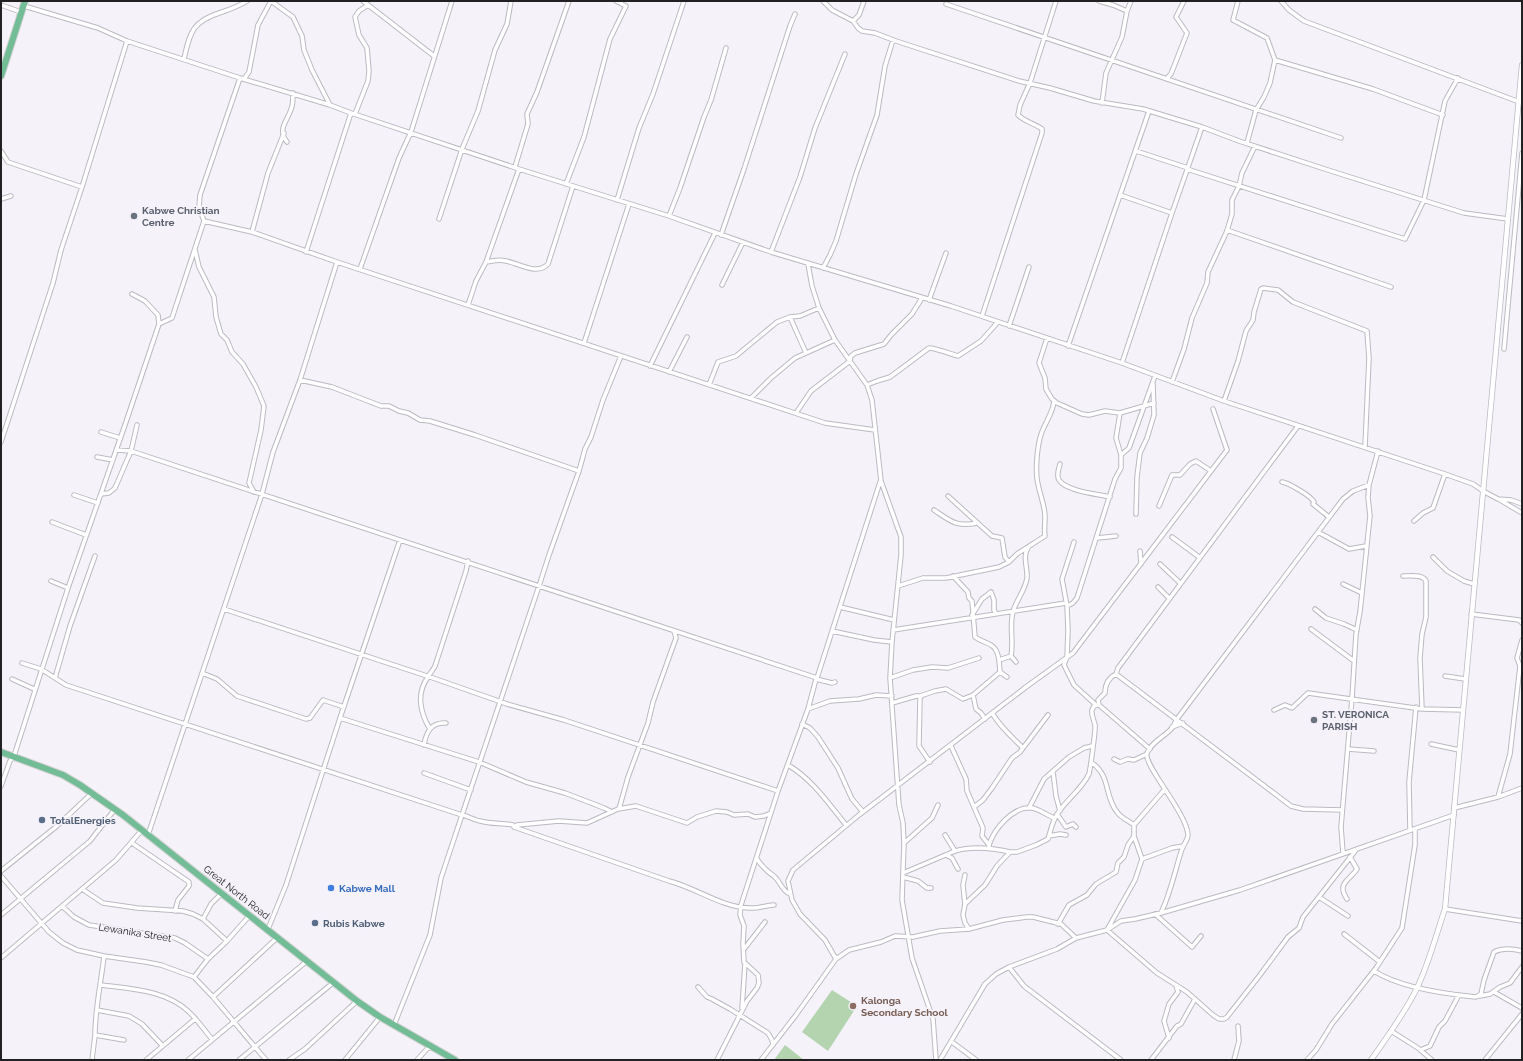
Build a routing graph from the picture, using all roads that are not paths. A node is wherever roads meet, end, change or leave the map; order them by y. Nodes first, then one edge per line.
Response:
1 (247, 1) edge
2 (271, 1) edge
3 (363, 1) edge
4 (452, 1) edge
5 (511, 1) edge
6 (570, 1) edge
7 (616, 1) edge
8 (684, 1) edge
9 (823, 1) edge
10 (864, 1) edge
11 (1056, 1) edge
12 (1099, 1) edge
13 (1131, 1) edge
14 (1184, 1) edge
15 (1238, 1) edge
16 (1282, 1) edge
17 (946, 4) dead end
18 (368, 5) junction
19 (1, 6) edge
20 (23, 6) edge
21 (1127, 11) junction
22 (795, 14) dead end
23 (854, 21) junction
24 (1044, 38) junction
25 (893, 40) junction
26 (127, 41) junction
27 (726, 48) dead end
28 (845, 54) dead end
29 (434, 56) junction
30 (184, 59) junction
31 (1112, 59) junction
32 (1275, 60) junction
33 (1522, 65) edge
34 (1, 76) edge
35 (242, 78) junction
36 (1166, 78) junction
37 (1458, 78) junction
38 (1030, 84) junction
39 (293, 93) junction
40 (1520, 102) edge
41 (1102, 103) junction
42 (330, 104) junction
43 (1256, 110) junction
44 (1150, 111) junction
45 (353, 114) junction
46 (1443, 114) junction
47 (1520, 114) edge
48 (1202, 127) junction
49 (411, 132) junction
50 (284, 133) junction
51 (1341, 138) dead end
52 (287, 142) dead end
53 (1247, 143) junction
54 (1255, 146) junction
55 (462, 149) junction
56 (1, 151) edge
57 (1136, 151) junction
58 (1522, 153) edge
59 (517, 168) junction
60 (1188, 168) junction
61 (566, 184) junction
62 (574, 186) junction
63 (1239, 186) junction
64 (82, 187) junction
65 (11, 196) dead end
66 (1120, 196) junction
67 (1, 199) edge
68 (617, 200) junction
69 (1424, 200) junction
70 (628, 204) junction
71 (1172, 213) junction
72 (669, 216) junction
73 (439, 219) dead end
74 (1508, 219) junction
75 (204, 221) junction
76 (1227, 230) junction
77 (252, 232) junction
78 (715, 233) junction
79 (721, 235) junction
80 (743, 242) junction
81 (195, 250) junction
82 (306, 252) junction
83 (771, 252) junction
84 (946, 253) dead end
85 (337, 262) junction
86 (486, 262) junction
87 (808, 264) junction
88 (1029, 267) dead end
89 (822, 268) junction
90 (360, 269) junction
91 (722, 285) dead end
92 (1390, 287) dead end
93 (132, 294) dead end
94 (922, 298) junction
95 (929, 300) junction
96 (468, 305) junction
97 (819, 308) junction
98 (982, 316) junction
99 (790, 317) junction
100 (998, 322) junction
101 (159, 324) junction
102 (1009, 326) junction
103 (687, 337) dead end
104 (1047, 338) junction
105 (835, 340) junction
106 (584, 343) junction
107 (1068, 346) junction
108 (1504, 349) dead end
109 (806, 352) junction
110 (621, 356) junction
111 (850, 361) junction
112 (1122, 363) junction
113 (650, 366) junction
114 (670, 372) junction
115 (1155, 376) junction
116 (300, 380) junction
117 (1172, 382) junction
118 (1153, 383) junction
119 (709, 385) junction
120 (867, 386) junction
121 (751, 398) junction
122 (1054, 401) junction
123 (1224, 401) junction
124 (1154, 403) junction
125 (1145, 406) junction
126 (1213, 409) dead end
127 (796, 413) junction
128 (1120, 414) junction
129 (137, 425) dead end
130 (1298, 426) junction
131 (875, 430) junction
132 (101, 432) dead end
133 (120, 438) junction
134 (1, 442) edge
135 (1365, 447) junction
136 (116, 450) junction
137 (131, 451) junction
138 (1378, 451) junction
139 (1121, 455) junction
140 (97, 457) dead end
141 (113, 460) junction
142 (1060, 464) dead end
143 (579, 471) junction
144 (1210, 471) junction
145 (1445, 474) junction
146 (881, 481) junction
147 (1282, 482) dead end
148 (1369, 485) junction
149 (1483, 491) junction
150 (254, 492) junction
151 (101, 494) junction
152 (262, 494) junction
153 (74, 495) dead end
154 (948, 496) dead end
155 (1110, 497) junction
156 (1498, 499) junction
157 (98, 503) junction
158 (1522, 504) edge
159 (1159, 506) dead end
160 (934, 510) dead end
161 (1522, 513) edge
162 (1136, 514) dead end
163 (1329, 517) junction
164 (1414, 520) dead end
165 (52, 522) dead end
166 (978, 523) junction
167 (1318, 532) junction
168 (86, 535) junction
169 (1116, 536) dead end
170 (1172, 537) dead end
171 (1097, 538) junction
172 (400, 540) junction
173 (1074, 542) dead end
174 (1366, 546) junction
175 (1028, 547) junction
176 (1140, 551) dead end
177 (95, 556) dead end
178 (1199, 557) junction
179 (1433, 558) dead end
180 (468, 562) junction
181 (1009, 562) junction
182 (1141, 564) junction
183 (1160, 564) dead end
184 (953, 576) junction
185 (1404, 576) dead end
186 (51, 581) dead end
187 (1180, 583) junction
188 (1343, 584) dead end
189 (1474, 584) junction
190 (539, 586) junction
191 (898, 586) junction
192 (1158, 587) dead end
193 (68, 588) junction
194 (1362, 593) junction
195 (1169, 598) junction
196 (1067, 604) junction
197 (840, 607) junction
198 (224, 609) junction
199 (1316, 609) dead end
200 (1013, 612) junction
201 (996, 614) junction
202 (1471, 614) junction
203 (972, 617) junction
204 (894, 620) junction
205 (1521, 621) edge
206 (1310, 629) dead end
207 (893, 630) junction
208 (1357, 630) junction
209 (674, 631) junction
210 (832, 631) junction
211 (680, 633) junction
212 (676, 635) junction
213 (1522, 640) edge
214 (892, 642) junction
215 (1520, 653) edge
216 (362, 654) junction
217 (1011, 656) junction
218 (1067, 657) junction
219 (979, 658) dead end
220 (999, 660) junction
221 (1354, 661) junction
222 (1016, 662) dead end
223 (22, 663) dead end
224 (41, 669) junction
225 (202, 672) junction
226 (1000, 672) junction
227 (1116, 674) junction
228 (428, 676) junction
229 (1445, 676) dead end
230 (55, 678) junction
231 (816, 678) junction
232 (890, 678) junction
233 (1006, 678) dead end
234 (12, 679) dead end
235 (1465, 679) junction
236 (835, 682) dead end
237 (34, 690) junction
238 (973, 695) junction
239 (892, 696) junction
240 (922, 696) junction
241 (1352, 698) junction
242 (500, 701) junction
243 (892, 703) junction
244 (1097, 705) junction
245 (344, 707) junction
246 (1416, 707) junction
247 (808, 709) junction
248 (1422, 709) junction
249 (1274, 710) dead end
250 (1462, 710) junction
251 (992, 713) junction
252 (1048, 715) dead end
253 (340, 718) junction
254 (985, 719) junction
255 (1177, 719) junction
256 (446, 723) dead end
257 (1183, 723) junction
258 (186, 724) junction
259 (802, 724) junction
260 (1172, 727) junction
261 (430, 728) junction
262 (1431, 744) dead end
263 (424, 745) junction
264 (639, 746) junction
265 (951, 746) junction
266 (1092, 746) junction
267 (1023, 748) junction
268 (1150, 749) junction
269 (1348, 749) junction
270 (1459, 750) junction
271 (1374, 751) dead end
272 (1, 752) edge
273 (1147, 754) junction
274 (14, 756) junction
275 (1114, 758) dead end
276 (479, 762) junction
277 (930, 762) junction
278 (1092, 763) junction
279 (788, 766) junction
280 (324, 769) junction
281 (1053, 772) junction
282 (424, 773) dead end
283 (1, 786) edge
284 (897, 786) junction
285 (1522, 788) edge
286 (1165, 789) junction
287 (471, 790) junction
288 (778, 791) junction
289 (92, 793) junction
290 (1498, 797) junction
291 (938, 805) dead end
292 (974, 807) junction
293 (1029, 808) junction
294 (1454, 808) junction
295 (115, 809) junction
296 (619, 809) junction
297 (1342, 810) junction
298 (612, 812) junction
299 (863, 812) junction
300 (1058, 812) junction
301 (771, 813) junction
302 (462, 815) junction
303 (1454, 815) junction
304 (1055, 818) junction
305 (1134, 825) junction
306 (846, 826) junction
307 (514, 827) junction
308 (1066, 827) junction
309 (1076, 827) dead end
310 (1415, 829) junction
311 (142, 830) junction
312 (1410, 830) junction
313 (148, 835) junction
314 (946, 835) dead end
315 (1049, 836) junction
316 (1134, 836) junction
317 (132, 843) junction
318 (904, 843) junction
319 (989, 846) junction
320 (1183, 846) junction
321 (1356, 850) junction
322 (955, 851) junction
323 (1010, 852) junction
324 (1343, 853) junction
325 (946, 855) junction
326 (1350, 857) junction
327 (757, 859) junction
328 (1142, 859) junction
329 (958, 869) dead end
330 (1, 871) edge
331 (903, 875) junction
332 (965, 875) dead end
333 (1, 876) edge
334 (931, 888) dead end
335 (82, 890) junction
336 (222, 893) junction
337 (790, 894) junction
338 (1319, 897) junction
339 (1347, 899) dead end
340 (20, 900) junction
341 (774, 905) dead end
342 (62, 906) junction
343 (965, 906) junction
344 (741, 907) junction
345 (1445, 909) junction
346 (175, 911) junction
347 (1161, 913) junction
348 (1155, 914) junction
349 (1, 915) edge
350 (250, 915) junction
351 (1348, 916) dead end
352 (203, 919) junction
353 (1522, 921) edge
354 (766, 922) dead end
355 (41, 924) junction
356 (1058, 924) junction
357 (268, 929) junction
358 (969, 929) junction
359 (1106, 930) junction
360 (1344, 934) dead end
361 (1201, 936) dead end
362 (278, 937) junction
363 (908, 937) junction
364 (1076, 938) junction
365 (227, 941) junction
366 (743, 950) junction
367 (1522, 951) edge
368 (104, 956) junction
369 (1, 958) edge
370 (208, 959) junction
371 (836, 960) junction
372 (307, 961) junction
373 (1380, 962) junction
374 (745, 964) junction
375 (1009, 967) junction
376 (1522, 967) edge
377 (1374, 971) junction
378 (194, 977) junction
379 (334, 982) junction
380 (101, 985) junction
381 (1176, 986) junction
382 (698, 987) dead end
383 (1417, 988) junction
384 (1494, 992) junction
385 (1459, 995) junction
386 (1480, 996) junction
387 (213, 997) junction
388 (1195, 999) junction
389 (357, 1001) junction
390 (1522, 1008) edge
391 (97, 1010) junction
392 (742, 1011) junction
393 (1522, 1014) edge
394 (740, 1016) junction
395 (380, 1017) junction
396 (195, 1019) junction
397 (234, 1021) junction
398 (394, 1025) junction
399 (1238, 1026) dead end
400 (1391, 1031) junction
401 (95, 1035) junction
402 (1169, 1038) junction
403 (212, 1039) junction
404 (124, 1040) dead end
405 (952, 1042) junction
406 (773, 1045) junction
407 (162, 1046) junction
408 (255, 1046) junction
409 (432, 1047) junction
410 (1420, 1050) junction
411 (970, 1058) edge
412 (348, 1059) edge
413 (92, 1060) edge
414 (146, 1060) edge
415 (188, 1060) edge
416 (239, 1060) edge
417 (266, 1060) edge
418 (289, 1060) edge
419 (417, 1060) edge
420 (455, 1060) edge
421 (717, 1060) edge
422 (761, 1060) edge
423 (936, 1060) edge
424 (940, 1060) edge
425 (976, 1060) edge
426 (1120, 1060) edge
427 (1151, 1060) edge
428 (1234, 1060) edge
429 (1307, 1060) edge
430 (1371, 1060) edge
431 (1432, 1060) edge
432 (1485, 1060) edge

1 - 30 street
2 - 35 street
2 - 42 street
3 - 18 street
4 - 29 street
5 - 55 street
6 - 59 street
7 - 61 street
8 - 68 street
9 - 23 street
10 - 23 street
11 - 24 street
12 - 21 street
13 - 21 street
14 - 36 street
15 - 32 street
16 - 37 street
17 - 24 street
18 - 29 street
18 - 45 street
19 - 20 street
20 - 26 street
20 - 34 highway
21 - 31 street
22 - 79 street
23 - 25 street
24 - 31 street
24 - 38 street
25 - 38 street
25 - 89 street
26 - 30 street
26 - 64 street
27 - 72 street
28 - 83 street
29 - 49 street
30 - 35 street
31 - 36 street
31 - 41 street
32 - 43 street
32 - 46 street
33 - 40 street
35 - 39 street
35 - 75 street
36 - 43 street
37 - 40 street
37 - 46 street
38 - 41 street
38 - 98 street
39 - 42 street
39 - 50 street
40 - 47 street
41 - 44 street
42 - 45 street
43 - 51 street
43 - 53 street
44 - 48 street
44 - 57 street
45 - 49 street
45 - 82 street
46 - 69 street
47 - 74 street
48 - 53 street
48 - 60 street
49 - 55 street
49 - 90 street
50 - 52 street
50 - 77 street
53 - 54 street
54 - 63 street
54 - 69 street
55 - 59 street
55 - 73 street
56 - 64 street
57 - 60 street
57 - 66 street
58 - 108 street
59 - 61 street
59 - 86 street
60 - 63 street
60 - 71 street
61 - 62 street
62 - 68 street
62 - 86 street
63 - 69 street
63 - 76 street
64 - 134 street
65 - 67 street
66 - 71 street
66 - 107 street
68 - 70 street
69 - 74 street
70 - 72 street
70 - 106 street
71 - 112 street
72 - 78 street
74 - 149 street
75 - 77 street
75 - 81 street
76 - 92 street
76 - 117 street
77 - 82 street
78 - 79 street
78 - 113 street
79 - 80 street
80 - 83 street
80 - 91 street
81 - 101 street
81 - 150 street
82 - 85 street
83 - 87 street
84 - 95 street
85 - 90 street
85 - 116 street
86 - 96 street
87 - 89 street
87 - 97 street
88 - 102 street
89 - 94 street
90 - 96 street
93 - 101 street
94 - 95 street
94 - 111 street
95 - 98 street
96 - 106 street
97 - 99 street
97 - 105 street
98 - 100 street
99 - 109 street
99 - 119 street
100 - 102 street
100 - 120 street
101 - 133 street
102 - 104 street
103 - 114 street
104 - 107 street
104 - 122 street
105 - 109 street
105 - 111 street
106 - 110 street
107 - 112 street
109 - 121 street
110 - 113 street
110 - 143 street
111 - 120 street
111 - 127 street
112 - 115 street
113 - 114 street
114 - 119 street
115 - 117 street
115 - 118 street
116 - 143 street
116 - 152 street
117 - 123 street
118 - 124 street
118 - 125 street
119 - 121 street
120 - 131 street
121 - 127 street
122 - 128 street
122 - 175 street
123 - 130 street
123 - 135 street
124 - 125 street
124 - 162 street
125 - 128 street
125 - 139 street
126 - 144 street
127 - 131 street
128 - 139 street
129 - 137 street
130 - 135 street
130 - 178 street
131 - 146 street
132 - 133 street
133 - 136 street
135 - 138 street
136 - 137 street
136 - 141 street
137 - 150 street
137 - 151 street
138 - 145 street
138 - 148 street
139 - 155 street
140 - 141 street
141 - 151 street
142 - 155 street
143 - 190 street
144 - 159 street
144 - 182 street
145 - 149 street
145 - 164 street
146 - 191 street
146 - 197 street
147 - 163 street
148 - 163 street
148 - 174 street
149 - 156 street
149 - 189 street
150 - 152 street
151 - 157 street
152 - 172 street
152 - 198 street
153 - 157 street
154 - 166 street
155 - 171 street
156 - 158 street
156 - 161 street
157 - 168 street
160 - 166 street
163 - 167 street
165 - 168 street
166 - 181 street
167 - 174 street
167 - 255 street
168 - 193 street
169 - 171 street
170 - 178 street
171 - 196 street
172 - 180 street
172 - 216 street
173 - 196 street
174 - 194 street
175 - 181 street
175 - 200 street
176 - 182 street
177 - 230 street
178 - 187 street
179 - 189 street
180 - 190 street
180 - 228 street
181 - 184 street
182 - 218 street
183 - 187 street
184 - 191 street
184 - 203 street
185 - 248 street
186 - 193 street
187 - 195 street
188 - 194 street
189 - 202 street
190 - 209 street
190 - 242 street
191 - 204 street
192 - 195 street
193 - 224 street
194 - 208 street
195 - 227 street
196 - 200 street
196 - 218 street
197 - 204 street
197 - 210 street
198 - 216 street
198 - 225 street
199 - 208 street
200 - 201 street
200 - 217 street
201 - 203 street
201 - 203 street
202 - 205 street
202 - 235 street
203 - 207 street
203 - 220 street
204 - 207 street
206 - 221 street
207 - 214 street
208 - 221 street
209 - 211 street
209 - 212 street
210 - 214 street
210 - 231 street
211 - 212 street
211 - 231 street
212 - 264 street
213 - 215 street
214 - 232 street
215 - 290 street
216 - 228 street
216 - 245 street
217 - 220 street
217 - 222 street
218 - 244 street
218 - 251 street
219 - 232 street
220 - 226 street
221 - 241 street
223 - 224 street
224 - 230 street
224 - 237 street
225 - 245 street
225 - 258 street
226 - 233 street
226 - 238 street
227 - 244 street
227 - 255 street
228 - 242 street
228 - 261 street
229 - 235 street
230 - 258 street
231 - 236 street
231 - 247 street
232 - 239 street
234 - 237 street
235 - 250 street
237 - 274 street
238 - 240 street
238 - 254 street
239 - 243 street
239 - 247 street
240 - 243 street
240 - 277 street
241 - 246 street
241 - 249 street
241 - 269 street
242 - 264 street
242 - 276 street
243 - 284 street
244 - 266 street
244 - 268 street
245 - 253 street
246 - 248 street
246 - 312 street
247 - 259 street
248 - 250 street
250 - 270 street
251 - 254 street
251 - 267 street
252 - 267 street
253 - 263 street
253 - 280 street
254 - 265 street
255 - 257 street
255 - 260 street
256 - 261 street
257 - 260 street
257 - 297 street
258 - 280 street
258 - 313 street
259 - 279 street
259 - 299 street
260 - 268 street
261 - 263 street
262 - 270 street
263 - 276 street
264 - 288 street
264 - 296 street
265 - 277 street
265 - 292 street
266 - 278 street
266 - 281 street
267 - 292 street
268 - 273 street
269 - 271 street
269 - 297 street
270 - 294 street
272 - 274 highway, Great North Road
273 - 275 street
273 - 286 street
274 - 283 street
274 - 289 highway, Great North Road
276 - 287 street
276 - 298 street
277 - 284 street
278 - 300 street
278 - 305 street
279 - 288 street
279 - 306 street
280 - 302 street
280 - 357 street
281 - 293 street
281 - 300 street
282 - 287 street
284 - 299 street
284 - 318 street
285 - 290 street
286 - 305 street
286 - 320 street
287 - 302 street
288 - 301 street
289 - 295 highway, Great North Road
289 - 330 street
290 - 294 street
291 - 318 street
292 - 319 street
293 - 304 street
293 - 319 street
294 - 303 street
295 - 311 highway, Great North Road
295 - 340 street
296 - 298 street
296 - 301 street
297 - 324 street
298 - 307 street
299 - 306 street
300 - 304 street
300 - 308 street
301 - 327 street
302 - 307 street
302 - 398 street
303 - 310 street
303 - 345 street
304 - 315 street
305 - 316 street
306 - 337 street
307 - 344 street
308 - 309 street
308 - 315 street
310 - 312 street
310 - 373 street
311 - 313 highway, Great North Road
311 - 317 street
312 - 321 street
313 - 336 highway, Great North Road
314 - 322 street
315 - 323 street
316 - 328 street
316 - 356 street
317 - 335 street
317 - 346 street
318 - 331 street
319 - 322 street
319 - 323 street
320 - 328 street
320 - 347 street
321 - 324 street
321 - 326 street
322 - 325 street
323 - 343 street
324 - 347 street
325 - 329 street
325 - 331 street
326 - 338 street
326 - 339 street
327 - 337 street
327 - 344 street
328 - 359 street
331 - 334 street
331 - 363 street
332 - 343 street
333 - 340 street
335 - 342 street
335 - 346 street
336 - 350 highway, Great North Road
336 - 352 street
337 - 371 street
338 - 351 street
338 - 388 street
340 - 349 street
340 - 355 street
341 - 344 street
342 - 355 street
342 - 370 street, Lewanika Street
343 - 358 street
344 - 366 street
345 - 353 street
345 - 383 street
346 - 352 street
347 - 348 street
348 - 359 street
348 - 361 street
350 - 357 highway, Great North Road
350 - 365 street
352 - 365 street
354 - 366 street
355 - 368 street
355 - 369 street
356 - 358 street
356 - 364 street
357 - 362 highway, Great North Road
358 - 363 street
359 - 364 street
359 - 381 street
360 - 373 street
362 - 372 highway, Great North Road
362 - 387 street
363 - 371 street
363 - 423 street
364 - 375 street
365 - 370 street
366 - 374 street
367 - 386 street
368 - 378 street
368 - 380 street
370 - 378 street
371 - 406 street
372 - 379 highway, Great North Road
372 - 397 street
373 - 377 street
374 - 392 street
374 - 392 street
375 - 405 street
375 - 426 street
376 - 384 street
377 - 383 street
377 - 429 street
378 - 387 street
379 - 389 highway, Great North Road
379 - 408 street
380 - 391 street
380 - 396 street
381 - 388 street
381 - 402 street
382 - 394 street
383 - 385 street
383 - 400 street
384 - 386 street
384 - 390 street
385 - 386 street
385 - 410 street
387 - 397 street
388 - 402 street
389 - 395 highway, Great North Road
389 - 418 street
391 - 401 street
391 - 407 street
392 - 394 street
393 - 432 street
394 - 406 street
394 - 421 street
395 - 398 highway, Great North Road
395 - 412 street
396 - 403 street
396 - 407 street
397 - 403 street
397 - 408 street
398 - 409 highway, Great North Road
399 - 428 street
400 - 410 street
400 - 430 street
401 - 404 street
401 - 413 street
402 - 427 street
403 - 415 street
405 - 411 street
405 - 424 street
406 - 422 street
407 - 414 street
408 - 416 street
408 - 417 street
409 - 419 street
409 - 420 highway, Great North Road
410 - 431 street
411 - 425 street

